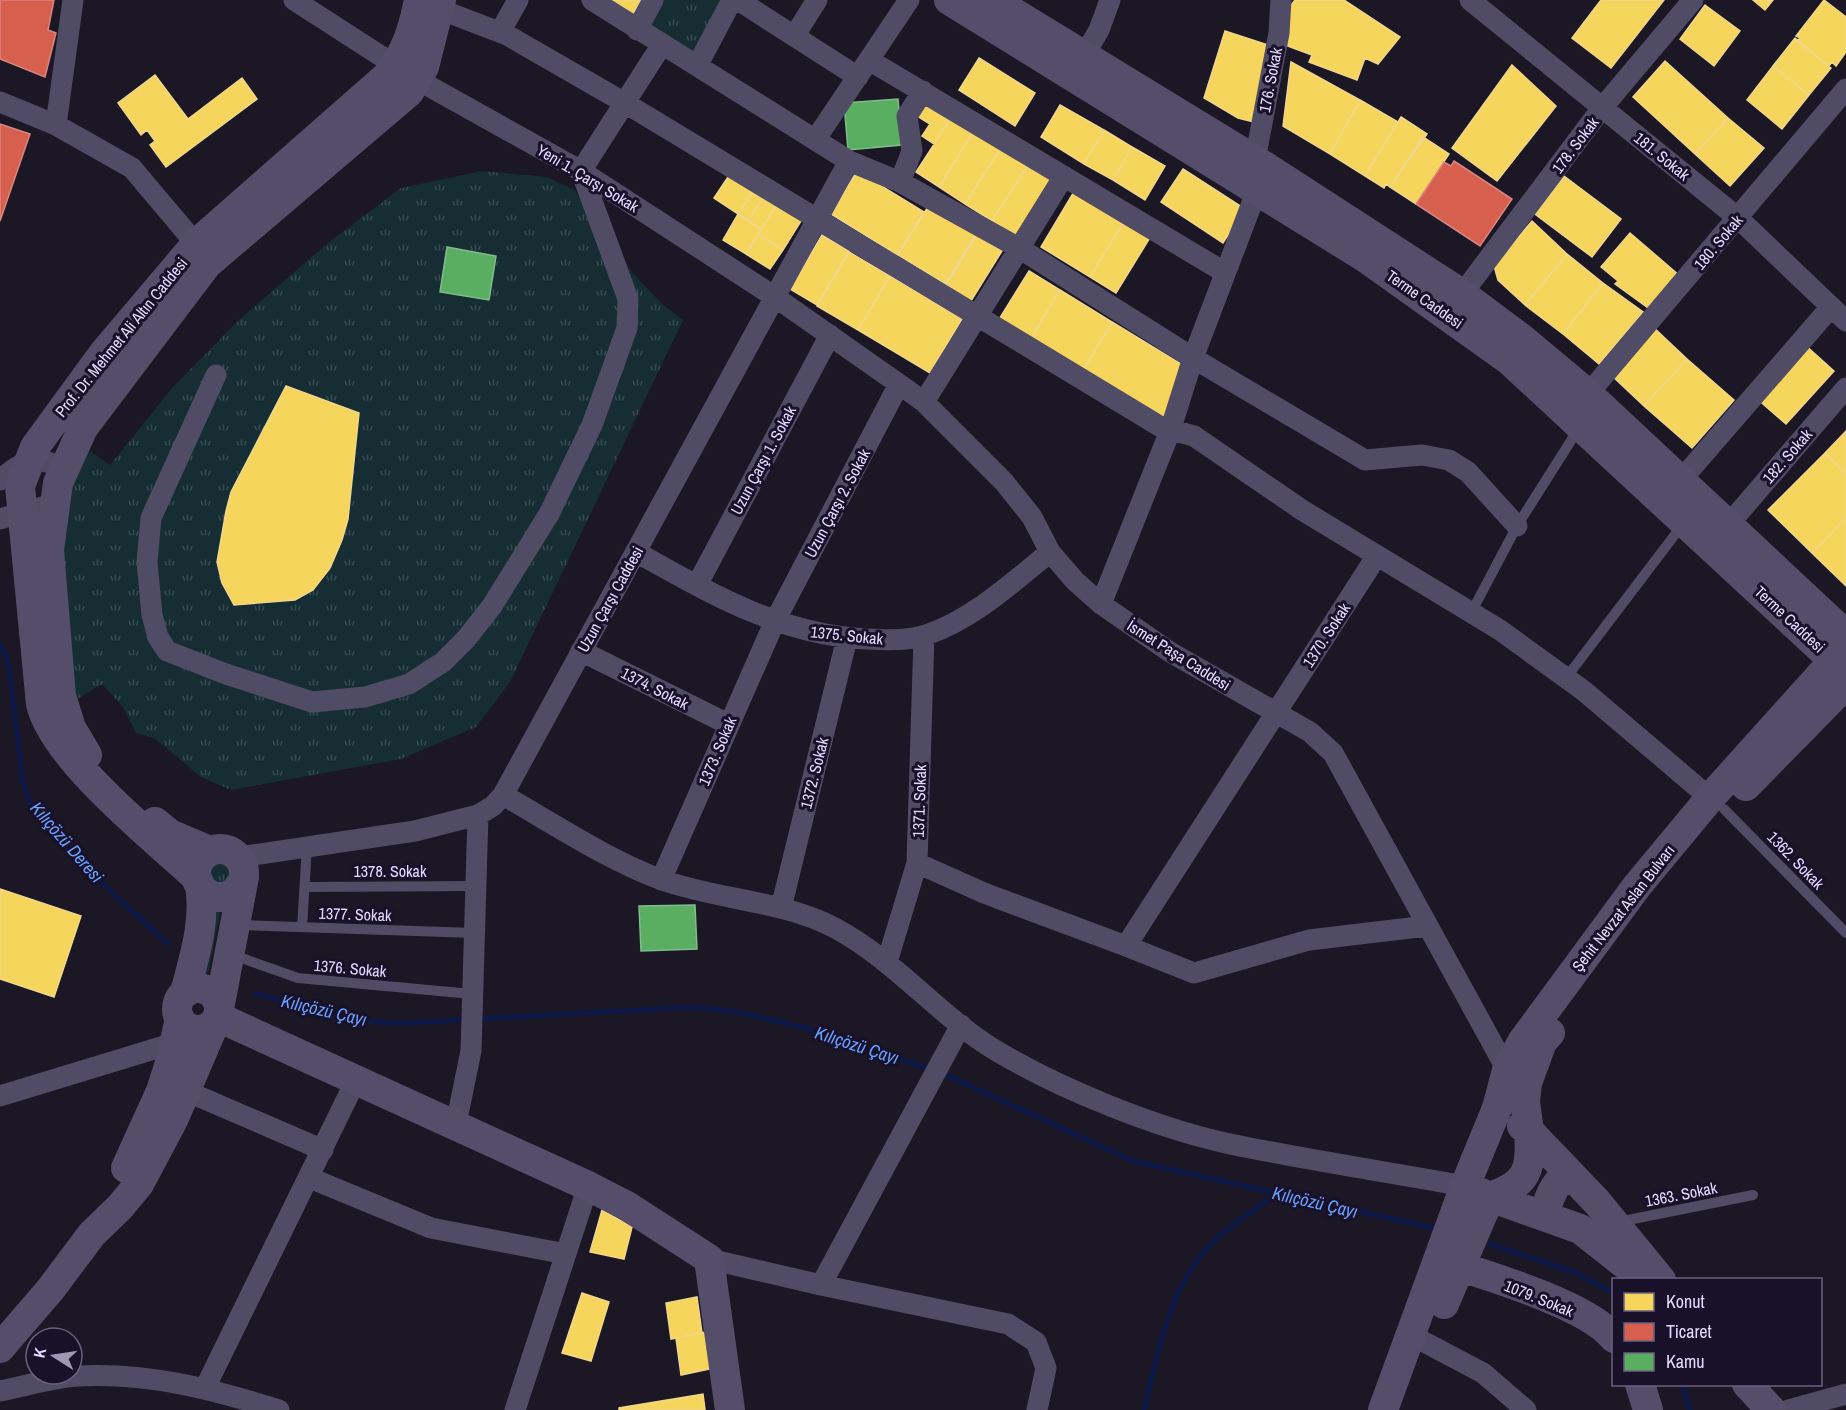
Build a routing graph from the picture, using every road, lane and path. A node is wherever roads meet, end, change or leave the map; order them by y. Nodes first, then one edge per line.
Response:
1 (73, 0) edge
2 (294, 0) edge
3 (518, 0) edge
4 (592, 0) edge
5 (653, 0) edge
6 (732, 0) edge
7 (738, 0) edge
8 (817, 0) edge
9 (909, 0) edge
10 (949, 0) edge
11 (993, 0) edge
12 (1110, 0) edge
13 (1281, 0) edge
14 (1470, 0) edge
15 (1690, 2) edge
16 (433, 3) edge
17 (637, 30) junction
18 (500, 32) junction
19 (795, 35) junction
20 (661, 45) junction
21 (1085, 54) junction
22 (697, 66) junction
23 (863, 68) junction
24 (407, 72) junction
25 (1846, 89) edge
26 (923, 92) junction
27 (0, 102) edge
28 (625, 103) junction
29 (1602, 108) junction
30 (56, 125) junction
31 (815, 140) junction
32 (1255, 160) junction
33 (849, 161) junction
34 (581, 171) junction
35 (1064, 176) junction
36 (900, 182) junction
37 (1257, 190) junction
38 (1738, 218) junction
39 (818, 219) junction
40 (196, 244) junction
41 (1018, 249) junction
42 (1224, 272) junction
43 (1462, 294) junction
44 (775, 297) junction
45 (1839, 314) edge
46 (976, 316) junction
47 (830, 335) junction
48 (1193, 358) junction
49 (216, 375) dead end
50 (899, 384) junction
51 (1846, 388) edge
52 (1588, 394) junction
53 (924, 402) junction
54 (1581, 425) junction
55 (1170, 431) junction
56 (65, 469) junction
57 (8, 473) edge
58 (1681, 480) junction
59 (56, 503) junction
60 (11, 516) edge
61 (1685, 522) junction
62 (1729, 524) junction
63 (1517, 526) junction
64 (636, 552) junction
65 (1050, 552) junction
66 (1376, 557) junction
67 (697, 585) junction
68 (1101, 604) junction
69 (1470, 613) junction
70 (774, 622) junction
71 (924, 636) junction
72 (847, 638) junction
73 (581, 651) junction
74 (1844, 659) edge
75 (1566, 678) junction
76 (1276, 713) junction
77 (728, 724) junction
78 (503, 795) junction
79 (1717, 803) junction
80 (478, 815) junction
81 (307, 846) junction
82 (231, 862) junction
83 (917, 863) junction
84 (662, 880) junction
85 (199, 882) junction
86 (476, 885) junction
87 (305, 887) junction
88 (781, 908) junction
89 (235, 925) junction
90 (1427, 926) junction
91 (302, 927) junction
92 (474, 933) junction
93 (1846, 933) edge
94 (1126, 946) junction
95 (230, 954) junction
96 (887, 962) junction
97 (472, 994) junction
98 (217, 1016) junction
99 (180, 1018) junction
100 (961, 1024) junction
101 (1507, 1070) junction
102 (356, 1080) junction
103 (186, 1091) junction
104 (0, 1096) edge
105 (1497, 1108) junction
106 (456, 1124) junction
107 (1529, 1131) junction
108 (323, 1150) junction
109 (1568, 1172) junction
110 (310, 1178) junction
111 (588, 1186) junction
112 (1753, 1195) dead end
113 (1474, 1200) junction
114 (1606, 1213) junction
115 (1545, 1216) junction
116 (1580, 1229) junction
117 (92, 1234) junction
118 (566, 1254) junction
119 (709, 1258) junction
120 (1449, 1263) junction
121 (1642, 1278) edge
122 (1659, 1278) edge
123 (821, 1286) junction
124 (1612, 1336) edge
125 (1420, 1339) junction
126 (0, 1348) edge
127 (1641, 1386) edge
128 (1749, 1386) edge
129 (0, 1391) edge
130 (1846, 1394) edge
131 (215, 1397) edge
132 (279, 1410) edge
133 (515, 1410) edge
134 (730, 1410) edge
135 (1037, 1410) edge
136 (1383, 1410) edge
137 (1403, 1410) edge
138 (1526, 1410) edge
139 (1648, 1410) edge
140 (1771, 1410) edge
141 (1788, 1410) edge

1 - 30 street
2 - 24 street, Yeni 1. Çarşı Sokak
3 - 18 street
4 - 17 street
5 - 17 street
6 - 22 street
7 - 19 street
8 - 19 street
9 - 23 street
10 - 37 main road, Terme Caddesi
11 - 21 main road, Terme Caddesi
12 - 21 street
13 - 32 street, 176. Sokak
14 - 29 street, 181. Sokak
15 - 29 street, 178. Sokak
16 - 18 street
16 - 24 main road, Prof. Dr. Mehmet Ali Altın Caddesi
17 - 20 street
18 - 28 street
19 - 23 street
20 - 22 street
20 - 28 street
21 - 32 main road, Terme Caddesi
22 - 31 street
23 - 26 street
23 - 31 street
24 - 34 street, Yeni 1. Çarşı Sokak
24 - 40 main road, Prof. Dr. Mehmet Ali Altın Caddesi
24 - 56 main road, Prof. Dr. Mehmet Ali Altın Caddesi
25 - 38 street, 180. Sokak
26 - 35 street
26 - 36 street
27 - 30 street
28 - 34 street
28 - 39 street
29 - 38 street, 181. Sokak
29 - 43 street, 178. Sokak
30 - 40 street
31 - 33 street
32 - 43 main road, Terme Caddesi
33 - 36 street
33 - 39 street, Uzun Çarşı Caddesi
34 - 44 street, Yeni 1. Çarşı Sokak
34 - 49 street
35 - 41 street
35 - 42 street
36 - 41 street
37 - 42 street
37 - 54 main road, Terme Caddesi
38 - 45 street, 181. Sokak
38 - 52 street, 180. Sokak
39 - 44 street, Uzun Çarşı Caddesi
39 - 46 street
40 - 57 main road, Prof. Dr. Mehmet Ali Altın Caddesi
41 - 46 street
41 - 48 street
42 - 48 street
43 - 52 main road, Terme Caddesi
44 - 47 street, İsmet Paşa Caddesi
44 - 64 street, Uzun Çarşı Caddesi
45 - 58 street
46 - 53 street
46 - 55 street
47 - 50 street, İsmet Paşa Caddesi
47 - 67 street, Uzun Çarşı 1. Sokak
48 - 55 street
48 - 63 street
50 - 53 street, İsmet Paşa Caddesi
50 - 70 street, Uzun Çarşı 2. Sokak
51 - 62 street, 182. Sokak
52 - 58 main road, Terme Caddesi
53 - 65 street, İsmet Paşa Caddesi
54 - 61 main road, Terme Caddesi
54 - 63 lane
55 - 66 street
55 - 68 street
56 - 57 street
56 - 59 main road, Prof. Dr. Mehmet Ali Altın Caddesi
57 - 60 main road, Prof. Dr. Mehmet Ali Altın Caddesi
58 - 62 main road, Terme Caddesi
59 - 60 street
59 - 82 main road, Prof. Dr. Mehmet Ali Altın Caddesi
60 - 85 main road, Prof. Dr. Mehmet Ali Altın Caddesi
61 - 74 main road, Terme Caddesi
61 - 75 lane
62 - 74 main road, Terme Caddesi
63 - 69 lane
64 - 67 street, 1375. Sokak
64 - 73 street, Uzun Çarşı Caddesi
65 - 68 street, İsmet Paşa Caddesi
65 - 71 street, 1375. Sokak
66 - 69 street
66 - 76 street, 1370. Sokak
67 - 70 street, 1375. Sokak
68 - 76 street, İsmet Paşa Caddesi
69 - 75 street
70 - 72 street, 1375. Sokak
70 - 77 street, 1373. Sokak
71 - 72 street, 1375. Sokak
71 - 83 street, 1371. Sokak
72 - 88 street, 1372. Sokak
73 - 77 street, 1374. Sokak
73 - 78 street, Uzun Çarşı Caddesi
74 - 79 main road, Şehit Nevzat Aslan Bulvarı
75 - 79 street
76 - 90 street, İsmet Paşa Caddesi
76 - 94 street, 1370. Sokak
77 - 84 street, 1373. Sokak
78 - 80 street, Uzun Çarşı Caddesi
78 - 84 street
79 - 93 lane, 1362. Sokak
79 - 101 main road, Şehit Nevzat Aslan Bulvarı
79 - 107 main road, Şehit Nevzat Aslan Bulvarı
80 - 81 street, Uzun Çarşı Caddesi
80 - 86 street
81 - 82 street, Uzun Çarşı Caddesi
81 - 87 lane
82 - 85 main road
82 - 85 main road
82 - 89 main road
83 - 94 street
83 - 96 street, 1371. Sokak
84 - 88 street
85 - 99 main road
86 - 87 lane, 1378. Sokak
86 - 92 street
87 - 91 lane
88 - 96 street
89 - 91 lane, 1377. Sokak
89 - 95 main road
90 - 94 street
90 - 101 street, İsmet Paşa Caddesi
91 - 92 lane, 1377. Sokak
92 - 97 street
95 - 97 lane, 1376. Sokak
95 - 98 main road
96 - 100 street
97 - 106 street
98 - 99 main road
98 - 102 main road
98 - 103 main road
99 - 104 street
99 - 117 main road
100 - 113 street
100 - 123 street
101 - 105 main road, Şehit Nevzat Aslan Bulvarı
102 - 106 main road
102 - 108 street
103 - 108 street
103 - 117 main road
105 - 107 main road
105 - 113 main road, Şehit Nevzat Aslan Bulvarı
106 - 111 main road
107 - 109 main road
107 - 113 main road, Şehit Nevzat Aslan Bulvarı
108 - 110 street
109 - 114 main road
109 - 115 main road
110 - 118 street
110 - 131 street
111 - 118 street
111 - 119 main road
112 - 114 lane, 1363. Sokak
113 - 115 main road
113 - 120 main road, Şehit Nevzat Aslan Bulvarı
114 - 116 main road
114 - 122 main road
115 - 116 main road
116 - 121 main road
117 - 126 main road
118 - 133 street
119 - 123 street
119 - 134 main road
120 - 124 main road, 1079. Sokak
120 - 125 main road
123 - 135 street
125 - 136 main road
125 - 137 main road
125 - 138 street
127 - 139 main road
128 - 140 main road
129 - 131 street
130 - 141 street
131 - 132 street

